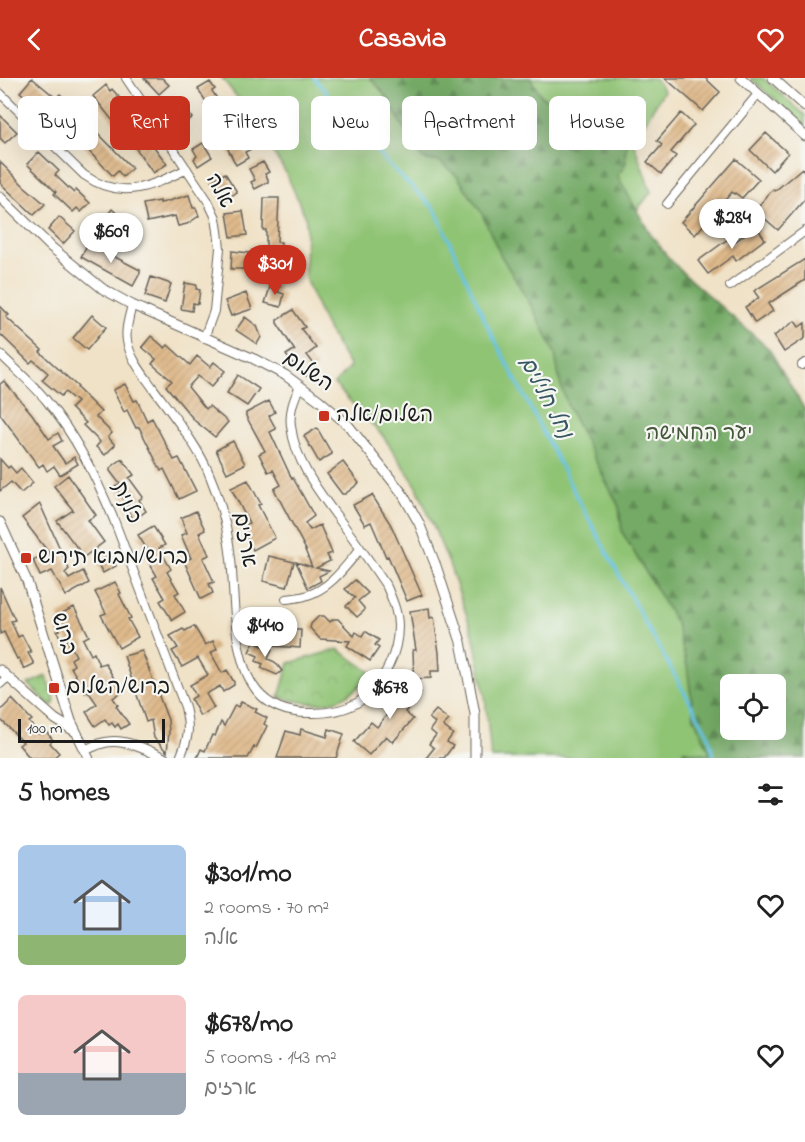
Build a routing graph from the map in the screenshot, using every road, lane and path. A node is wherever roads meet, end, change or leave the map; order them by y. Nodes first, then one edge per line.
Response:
1 (126, 78) edge
2 (741, 78) edge
3 (772, 78) edge
4 (0, 93) edge
5 (758, 94) junction
6 (805, 107) edge
7 (805, 136) edge
8 (187, 169) junction
9 (0, 198) edge
10 (667, 204) dead end
11 (805, 231) edge
12 (730, 286) dead end
13 (132, 305) junction
14 (204, 338) junction
15 (0, 354) edge
16 (300, 386) junction
17 (0, 522) edge
18 (360, 549) junction
19 (286, 599) dead end
20 (0, 670) edge
21 (8, 676) junction
22 (0, 684) edge
23 (76, 732) junction
24 (87, 754) edge
25 (164, 758) edge
26 (180, 758) edge
27 (475, 758) edge

1 - 8 street, אלה
2 - 5 street
3 - 6 street
4 - 8 street
5 - 7 street
5 - 10 street
8 - 14 street, אלה
9 - 13 street, השלום
11 - 12 street
13 - 14 street, השלום
13 - 18 street, ארזים
14 - 16 street, השלום
15 - 26 street, כלנית
16 - 18 street, ארזים
16 - 27 street, השלום
17 - 23 street, ברוש
18 - 19 street
20 - 21 street
21 - 22 street
21 - 23 street
23 - 24 street, ברוש
24 - 25 street

